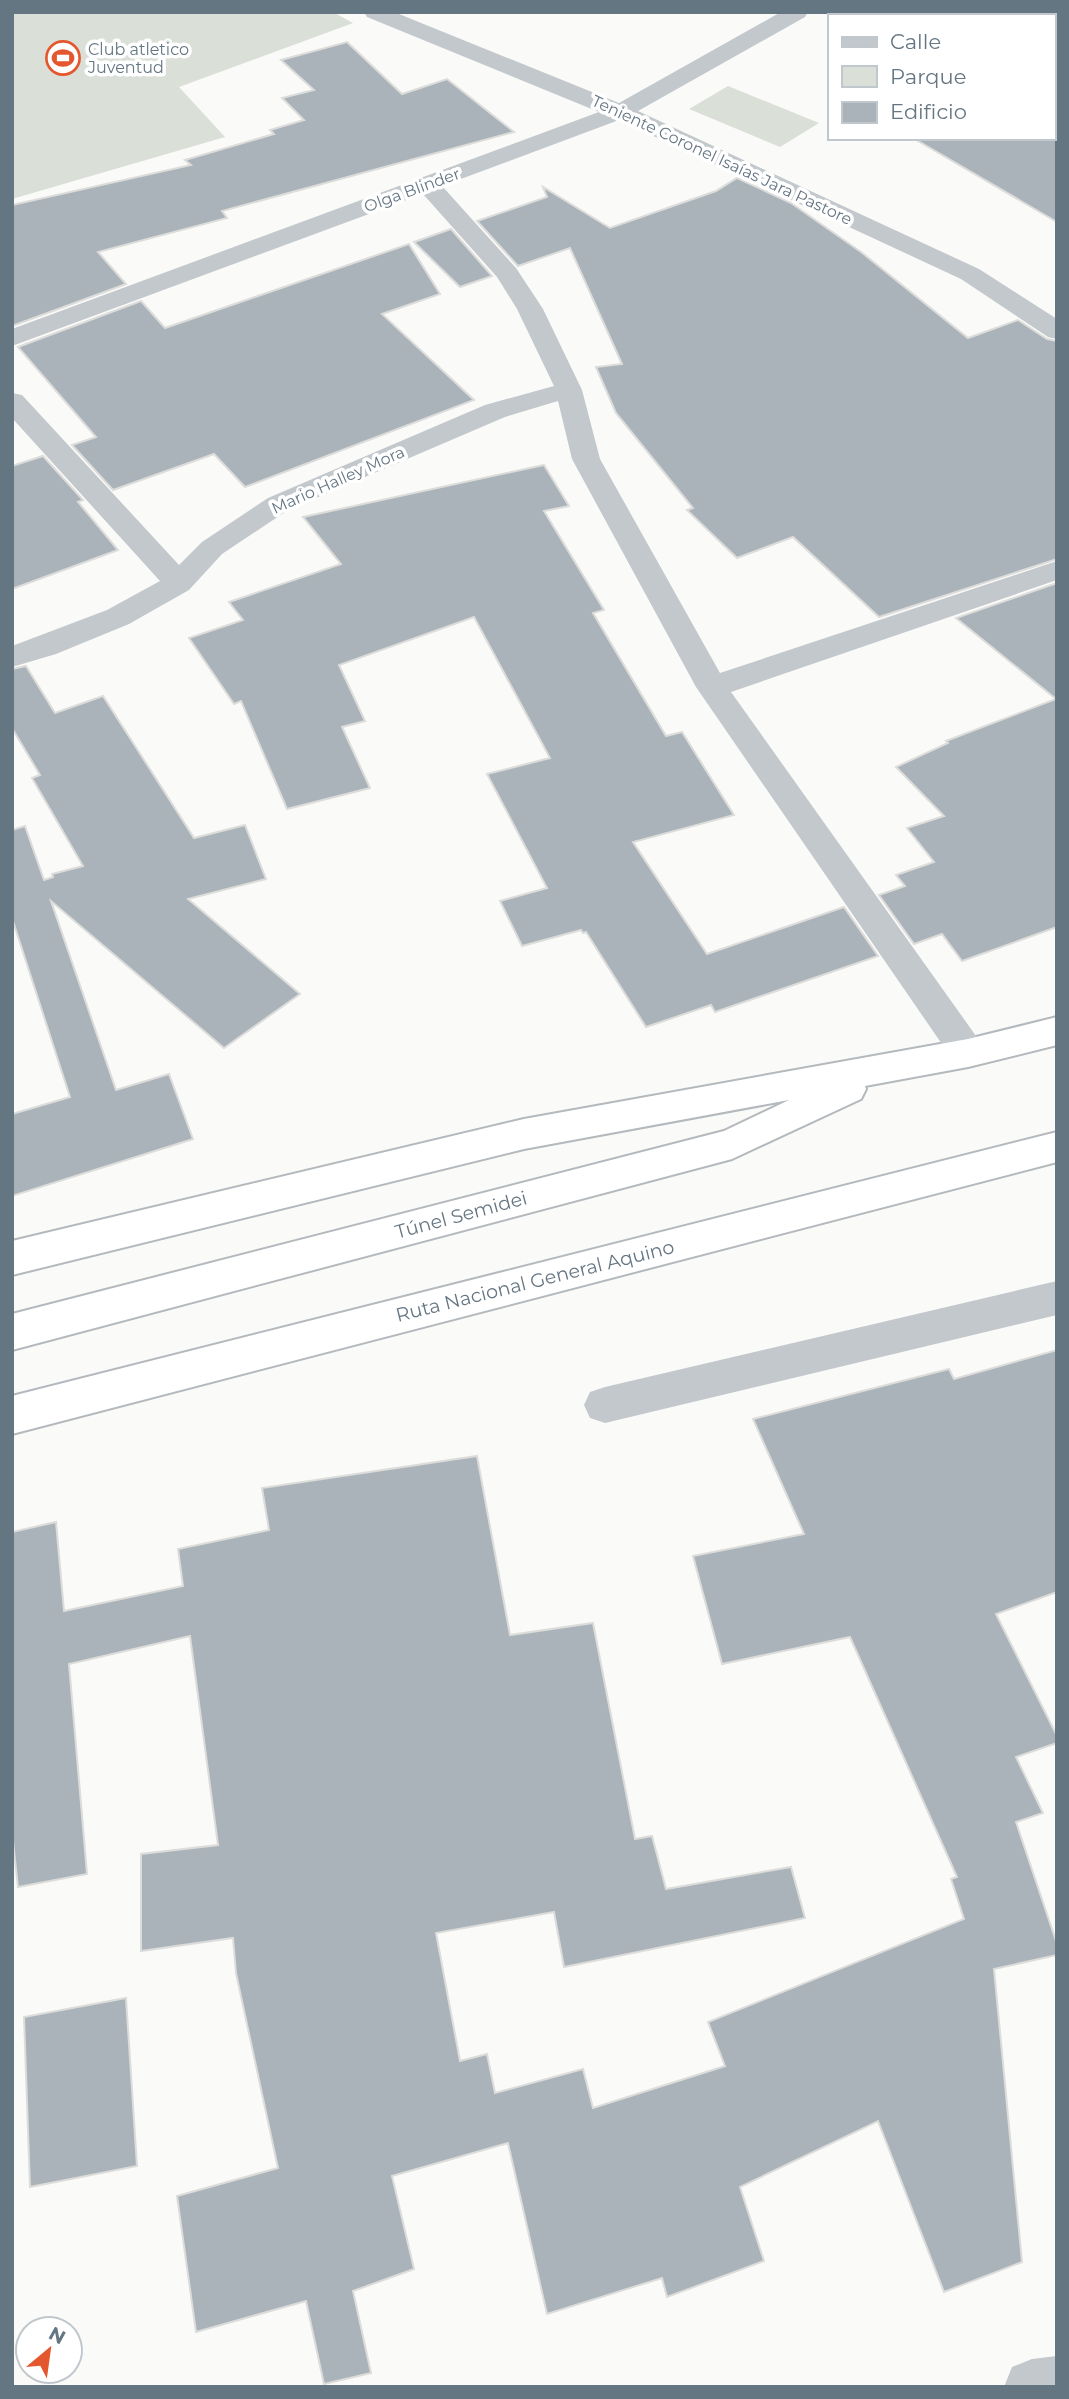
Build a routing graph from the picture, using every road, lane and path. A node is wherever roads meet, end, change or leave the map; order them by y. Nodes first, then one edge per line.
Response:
1 (375, 12) edge
2 (797, 12) edge
3 (1052, 12) edge
4 (1057, 14) edge
5 (620, 112) junction
6 (427, 184) junction
7 (1057, 331) edge
8 (12, 338) edge
9 (569, 390) junction
10 (12, 401) edge
11 (1057, 570) edge
12 (179, 583) junction
13 (12, 657) edge
14 (712, 687) junction
15 (1057, 1031) edge
16 (968, 1053) junction
17 (897, 1066) junction
18 (1057, 1147) edge
19 (12, 1258) edge
20 (1057, 1298) edge
21 (12, 1332) edge
22 (605, 1405) dead end
23 (12, 1415) edge
24 (1057, 2384) edge
25 (1032, 2387) edge

1 - 5 street, Teniente Coronel Isaías Jara Pastore
2 - 5 street, Olga Blinder
3 - 4 street
5 - 6 street, Olga Blinder
5 - 7 street, Teniente Coronel Isaías Jara Pastore
6 - 8 street, Olga Blinder
6 - 9 street
9 - 12 street, Mario Halley Mora
9 - 14 street
10 - 12 street
11 - 14 street
12 - 13 street, Mario Halley Mora
14 - 16 street
15 - 16 highway
16 - 17 highway
17 - 19 highway
17 - 21 highway, Túnel Semidei
18 - 23 highway, Ruta Nacional General Aquino
20 - 22 street
24 - 25 street

